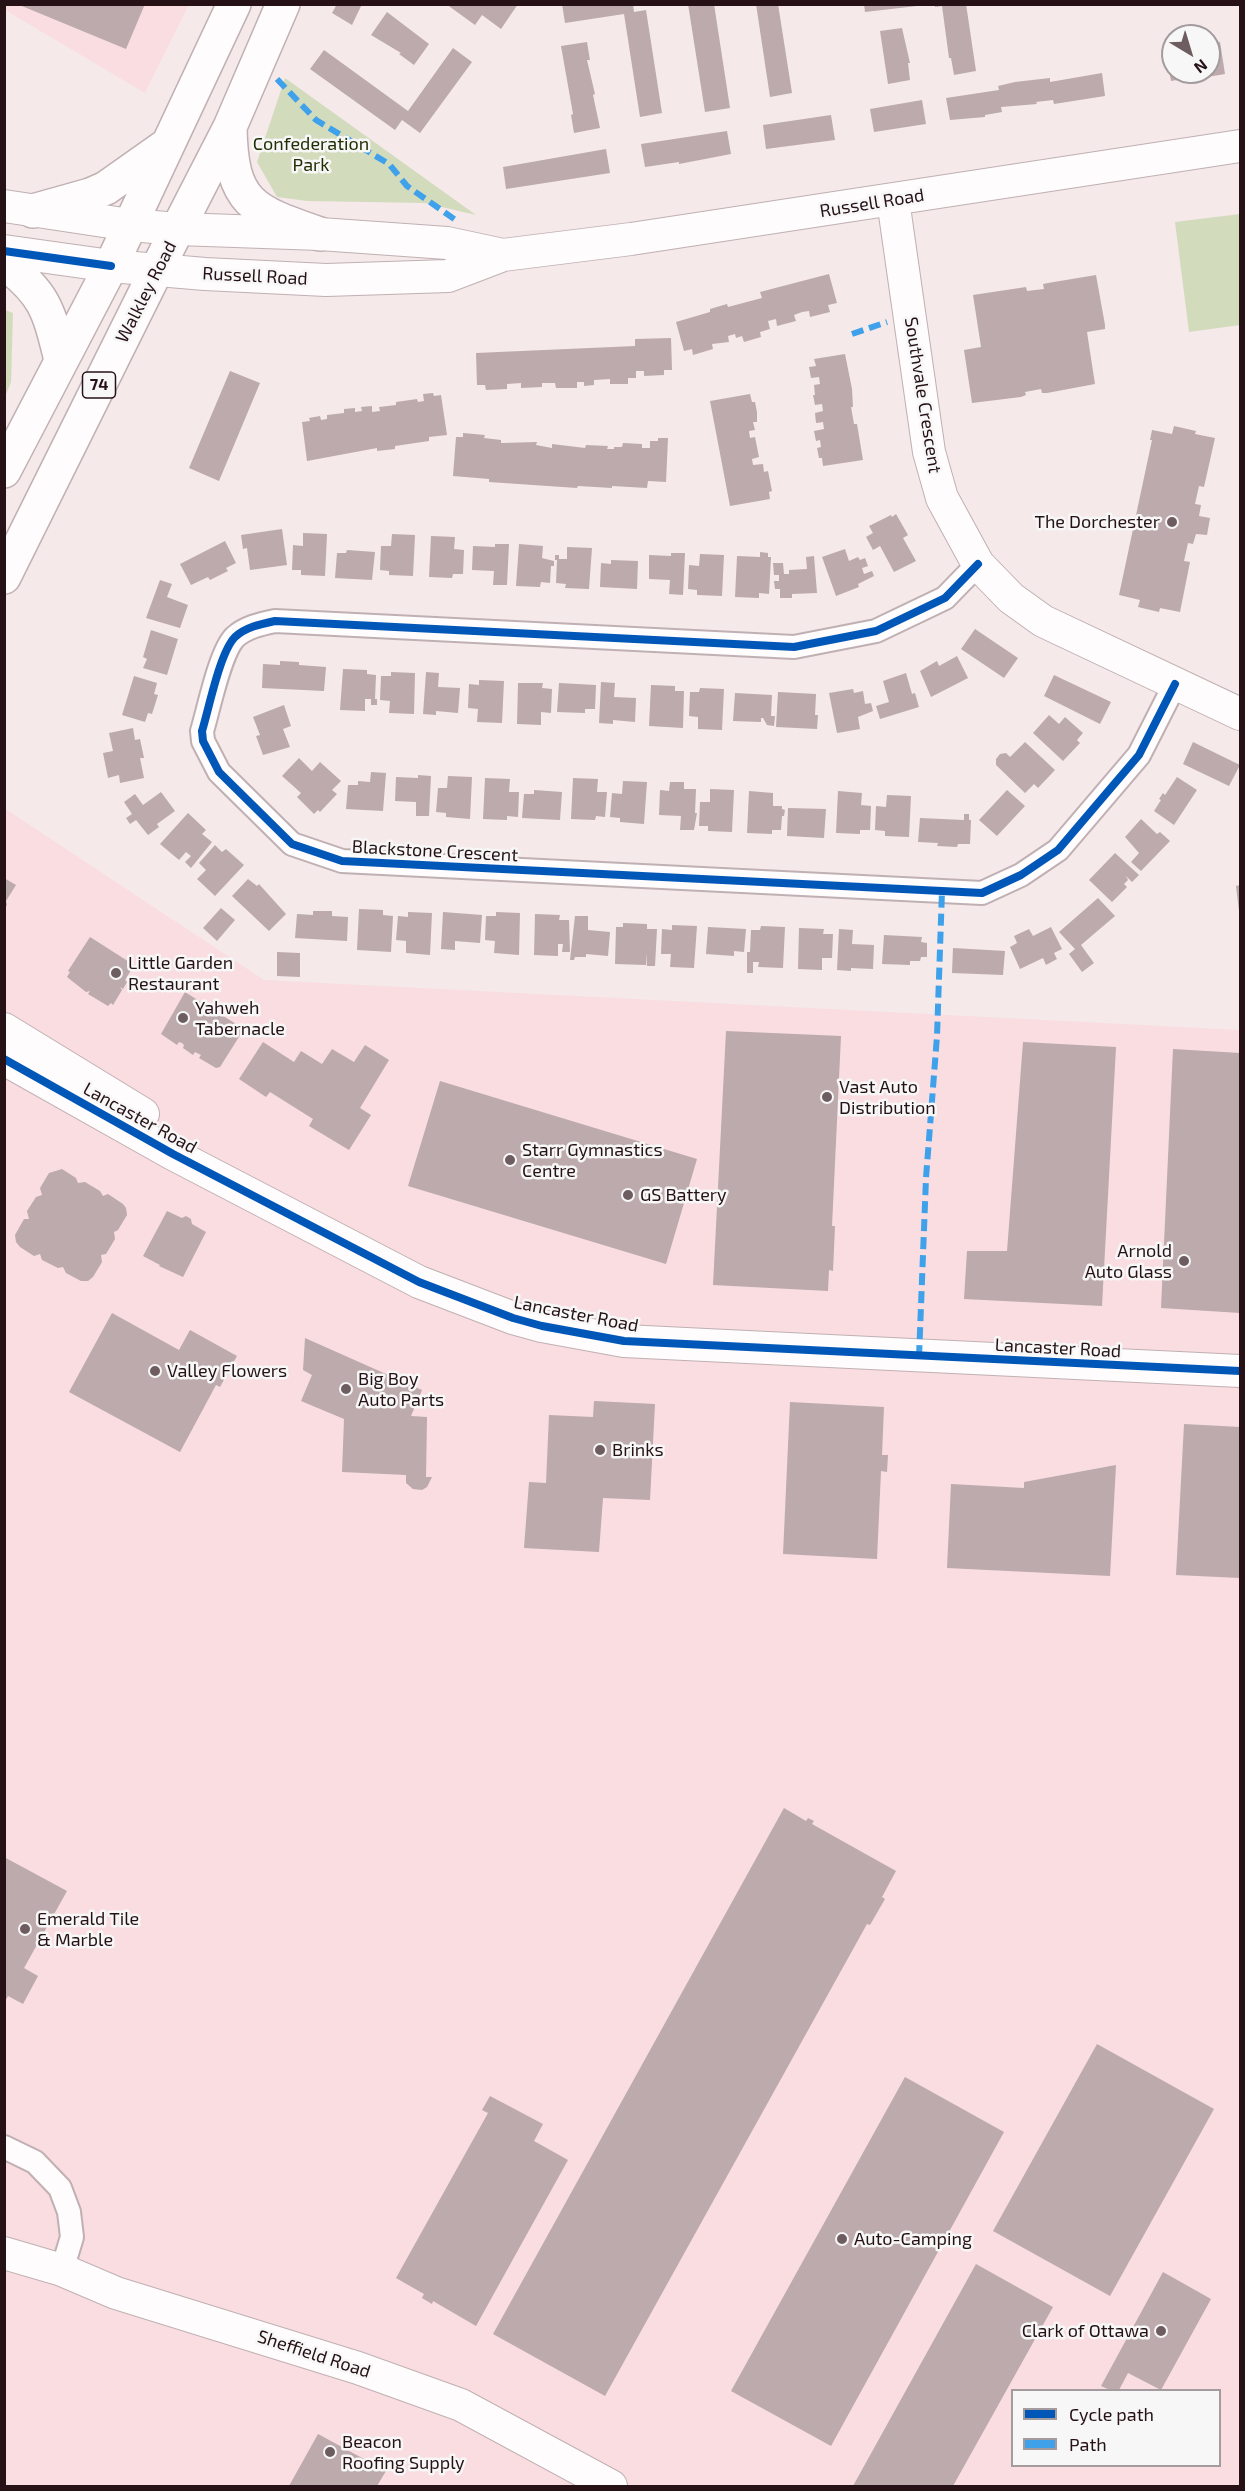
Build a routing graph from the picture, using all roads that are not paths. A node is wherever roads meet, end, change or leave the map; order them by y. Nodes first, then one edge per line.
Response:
1 (234, 4) edge
2 (283, 4) edge
3 (230, 127) junction
4 (168, 144) junction
5 (1240, 146) edge
6 (893, 200) junction
7 (19, 209) edge
8 (130, 225) junction
9 (178, 229) junction
10 (320, 234) junction
11 (4, 251) edge
12 (503, 255) junction
13 (4, 263) edge
14 (111, 266) junction
15 (156, 271) junction
16 (61, 360) junction
17 (4, 471) edge
18 (978, 564) junction
19 (4, 577) edge
20 (1175, 684) junction
21 (1240, 714) edge
22 (4, 1029) edge
23 (4, 1059) edge
24 (177, 1146) junction
25 (1240, 1371) edge
26 (4, 2147) edge
27 (4, 2253) edge
28 (62, 2270) junction
29 (611, 2487) edge

1 - 4 main road, 74
2 - 3 main road, Walkley Road / 74
3 - 9 main road, Walkley Road / 74
3 - 10 main road
4 - 7 main road
4 - 8 main road, 74
5 - 6 street, Russell Road
6 - 12 street, Russell Road
6 - 18 street, Southvale Crescent
7 - 8 street, Russell Road
8 - 9 street, Russell Road
8 - 14 main road, 74
9 - 10 street, Russell Road
9 - 15 main road, Walkley Road / 74
10 - 12 street, Russell Road
11 - 14 street, Russell Road
12 - 15 street, Russell Road
13 - 16 main road
14 - 15 street, Russell Road
14 - 16 main road, 74
15 - 19 main road, Walkley Road / 74
16 - 17 main road, 74
18 - 20 street, Southvale Crescent
18 - 20 street, Blackstone Crescent
20 - 21 street, Southvale Crescent
22 - 24 street, Lancaster Road
23 - 24 street, Lancaster Road
24 - 25 street, Lancaster Road
26 - 28 street
27 - 28 street, Sheffield Road
28 - 29 street, Sheffield Road

